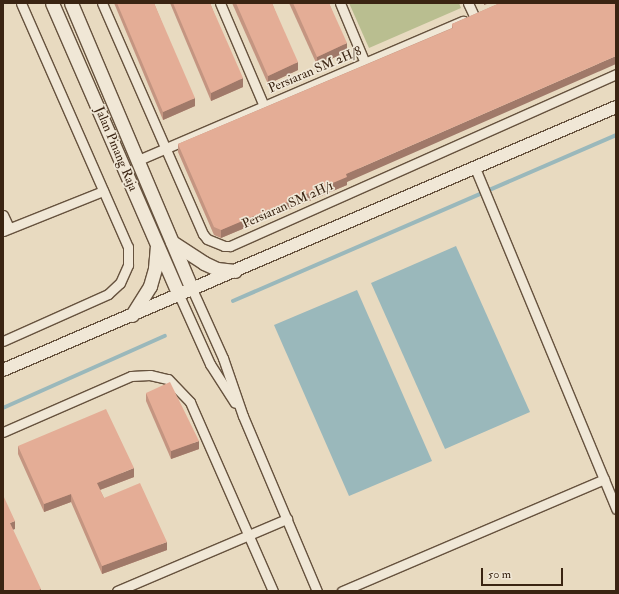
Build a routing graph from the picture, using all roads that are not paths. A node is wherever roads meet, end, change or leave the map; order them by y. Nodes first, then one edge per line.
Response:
1 (21, 3) edge
2 (52, 3) edge
3 (71, 3) edge
4 (102, 3) edge
5 (220, 3) edge
6 (340, 3) edge
7 (468, 3) edge
8 (486, 11) edge
9 (474, 16) junction
10 (365, 62) junction
11 (616, 74) edge
12 (264, 106) junction
13 (616, 107) edge
14 (166, 148) junction
15 (136, 161) junction
16 (475, 168) junction
17 (103, 191) junction
18 (3, 215) edge
19 (6, 230) edge
20 (171, 241) junction
21 (157, 245) junction
22 (235, 271) junction
23 (192, 289) junction
24 (179, 295) junction
25 (132, 315) junction
26 (3, 341) edge
27 (3, 370) edge
28 (244, 416) junction
29 (3, 432) edge
30 (604, 479) junction
31 (616, 509) edge
32 (287, 519) junction
33 (248, 535) junction
34 (117, 591) edge
35 (273, 591) edge
36 (317, 591) edge
37 (342, 591) edge

1 - 17 street
2 - 21 main road, Jalan Pinang Raja
3 - 15 main road
4 - 14 street, Persiaran SM 2H/1
5 - 12 street
6 - 10 street
7 - 9 street
8 - 9 street, Persiaran SM 2H/8
9 - 10 street, Persiaran SM 2H/8
10 - 12 street, Persiaran SM 2H/8
11 - 14 street, Persiaran SM 2H/1
12 - 14 street, Persiaran SM 2H/8
13 - 16 street
14 - 15 street, Persiaran SM 2H/8
15 - 20 main road
16 - 22 street
16 - 30 street
17 - 19 street
17 - 26 street
18 - 19 street
20 - 22 main road
20 - 23 main road
21 - 24 main road, Jalan Pinang Raja
21 - 25 main road
22 - 23 street
23 - 24 street
23 - 28 street
24 - 25 street
24 - 28 street
25 - 27 street
28 - 32 street
29 - 33 street
30 - 31 street
30 - 37 street
32 - 33 street
32 - 36 street
33 - 34 street
33 - 35 street

